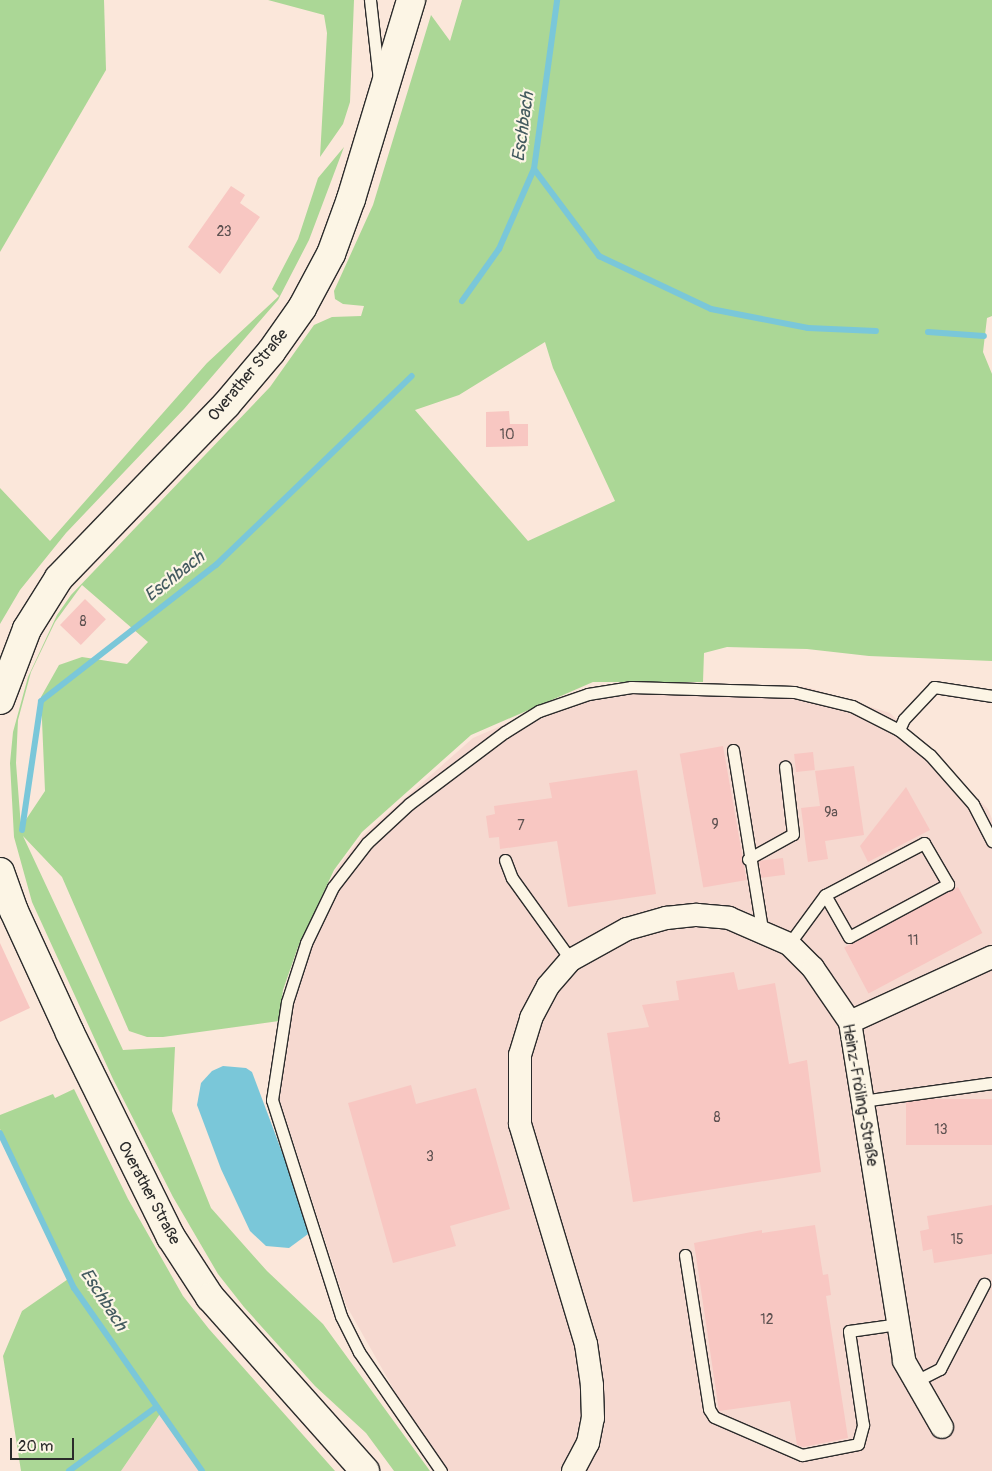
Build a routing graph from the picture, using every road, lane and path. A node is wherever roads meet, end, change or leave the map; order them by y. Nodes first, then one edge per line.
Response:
1 (370, 0) edge
2 (410, 0) edge
3 (382, 98) junction
4 (992, 696) edge
5 (0, 700) edge
6 (899, 730) junction
7 (733, 750) dead end
8 (785, 766) dead end
9 (989, 825) edge
10 (992, 841) edge
11 (748, 859) junction
12 (505, 860) dead end
13 (0, 872) edge
14 (825, 895) junction
15 (7, 918) edge
16 (762, 930) junction
17 (789, 944) junction
18 (992, 957) edge
19 (571, 960) junction
20 (850, 1022) junction
21 (992, 1082) edge
22 (862, 1101) junction
23 (685, 1256) dead end
24 (984, 1284) dead end
25 (898, 1324) junction
26 (916, 1381) junction
27 (942, 1428) dead end
28 (365, 1471) edge
29 (441, 1471) edge
30 (573, 1471) edge

1 - 3 lane
2 - 3 main road, Overather Straße
3 - 5 main road, Overather Straße
4 - 6 lane
6 - 9 lane
6 - 29 lane
7 - 11 lane
8 - 11 lane
9 - 10 lane
11 - 16 lane
12 - 19 lane
13 - 15 main road, Overather Straße
14 - 14 lane
14 - 17 lane
15 - 28 main road, Overather Straße
16 - 17 street, Heinz-Fröling-Straße
16 - 19 street, Heinz-Fröling-Straße
17 - 20 street, Heinz-Fröling-Straße
18 - 20 street
19 - 30 street, Heinz-Fröling-Straße
20 - 22 street, Heinz-Fröling-Straße
21 - 22 lane
22 - 25 street, Heinz-Fröling-Straße
23 - 25 lane
24 - 26 lane
25 - 26 street, Heinz-Fröling-Straße
26 - 27 street, Heinz-Fröling-Straße

